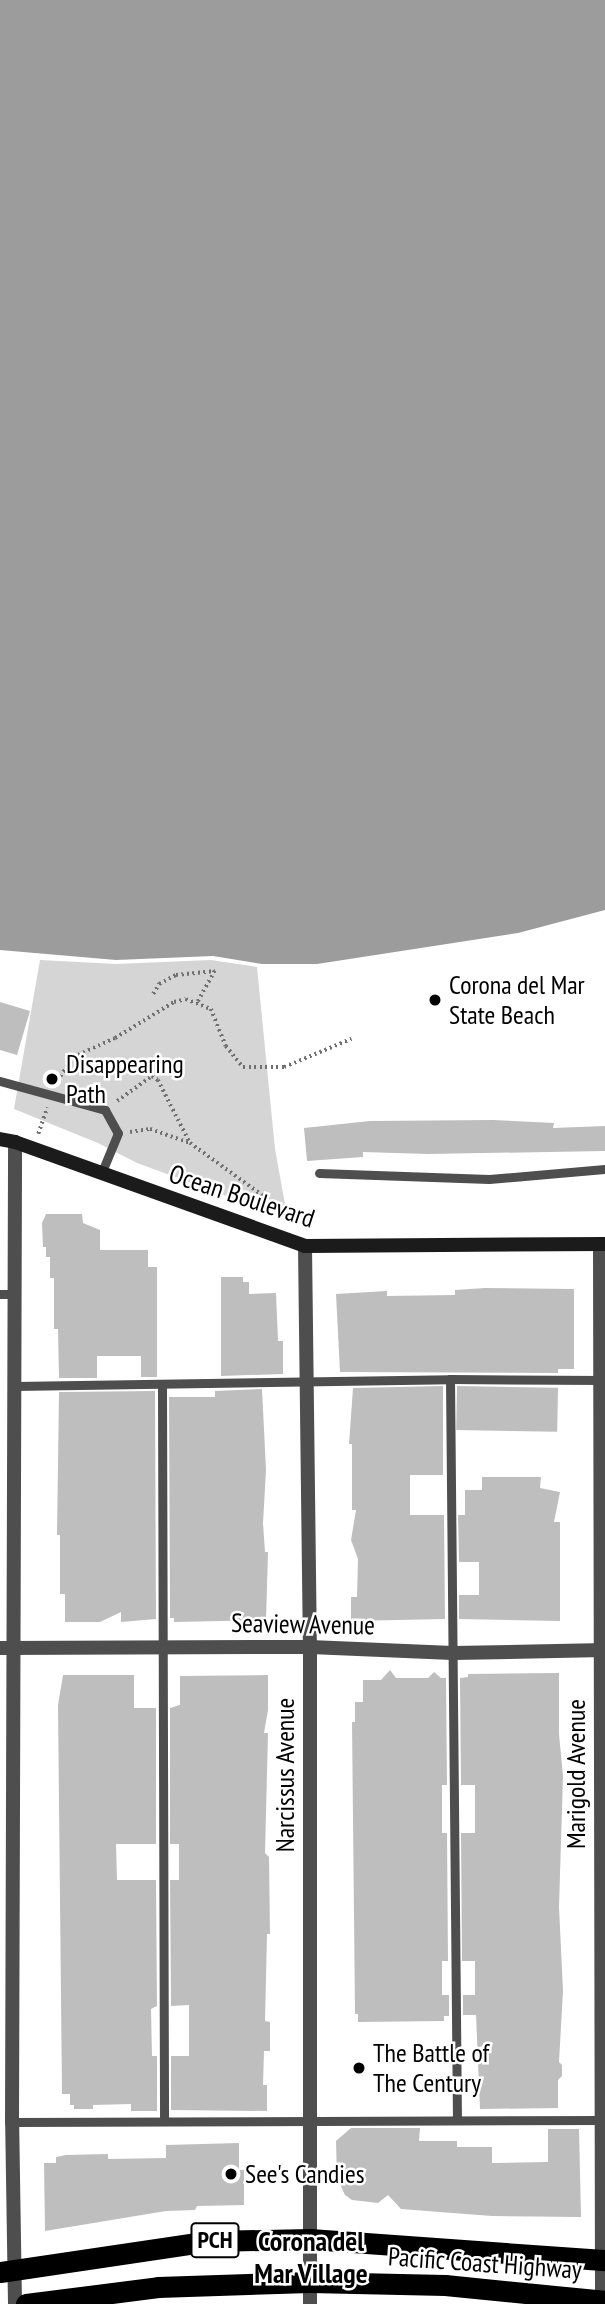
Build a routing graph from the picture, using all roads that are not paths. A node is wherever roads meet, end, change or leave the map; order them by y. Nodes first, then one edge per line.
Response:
1 (0, 1081) edge
2 (0, 1139) edge
3 (15, 1142) junction
4 (605, 1169) edge
5 (319, 1172) dead end
6 (102, 1174) junction
7 (602, 1244) edge
8 (305, 1246) junction
9 (6, 1294) edge
10 (450, 1379) junction
11 (602, 1380) edge
12 (307, 1382) junction
13 (15, 1386) junction
14 (162, 1386) junction
15 (310, 1647) junction
16 (0, 1648) edge
17 (16, 1648) junction
18 (165, 1648) junction
19 (602, 1650) edge
20 (453, 1653) junction
21 (309, 2120) junction
22 (457, 2120) junction
23 (602, 2120) junction
24 (164, 2121) junction
25 (12, 2122) junction
26 (603, 2145) edge
27 (6, 2151) edge
28 (310, 2239) junction
29 (603, 2260) edge
30 (8, 2270) edge
31 (310, 2282) junction
32 (603, 2302) edge
33 (15, 2304) edge
34 (26, 2304) edge
35 (310, 2304) edge

1 - 6 lane
2 - 3 street, Ocean Boulevard
3 - 6 street, Ocean Boulevard
3 - 9 street
4 - 5 lane
6 - 8 street, Ocean Boulevard
7 - 8 street, Ocean Boulevard
7 - 11 street, Marigold Avenue
8 - 12 street, Narcissus Avenue
9 - 13 street
10 - 11 lane
10 - 12 lane
10 - 20 lane
11 - 19 street, Marigold Avenue
12 - 14 lane
12 - 15 street, Narcissus Avenue
13 - 14 lane
13 - 17 street
14 - 18 lane
15 - 18 street, Seaview Avenue
15 - 20 street, Seaview Avenue
15 - 21 street, Narcissus Avenue
16 - 17 street, Seaview Avenue
17 - 18 street, Seaview Avenue
17 - 25 street
18 - 24 lane
19 - 20 street, Seaview Avenue
19 - 23 street, Marigold Avenue
20 - 22 lane
21 - 22 lane
21 - 24 lane
21 - 28 street, Narcissus Avenue
22 - 23 lane
23 - 26 street, Marigold Avenue
24 - 25 lane
25 - 27 street
26 - 29 street, Marigold Avenue
27 - 30 street
28 - 29 highway, Pacific Coast Highway / PCH
28 - 30 highway, Pacific Coast Highway / PCH
28 - 31 street, Narcissus Avenue
29 - 32 street, Marigold Avenue
30 - 33 street
31 - 32 highway, Pacific Coast Highway / PCH
31 - 34 highway, Pacific Coast Highway / PCH
31 - 35 street, Narcissus Avenue

